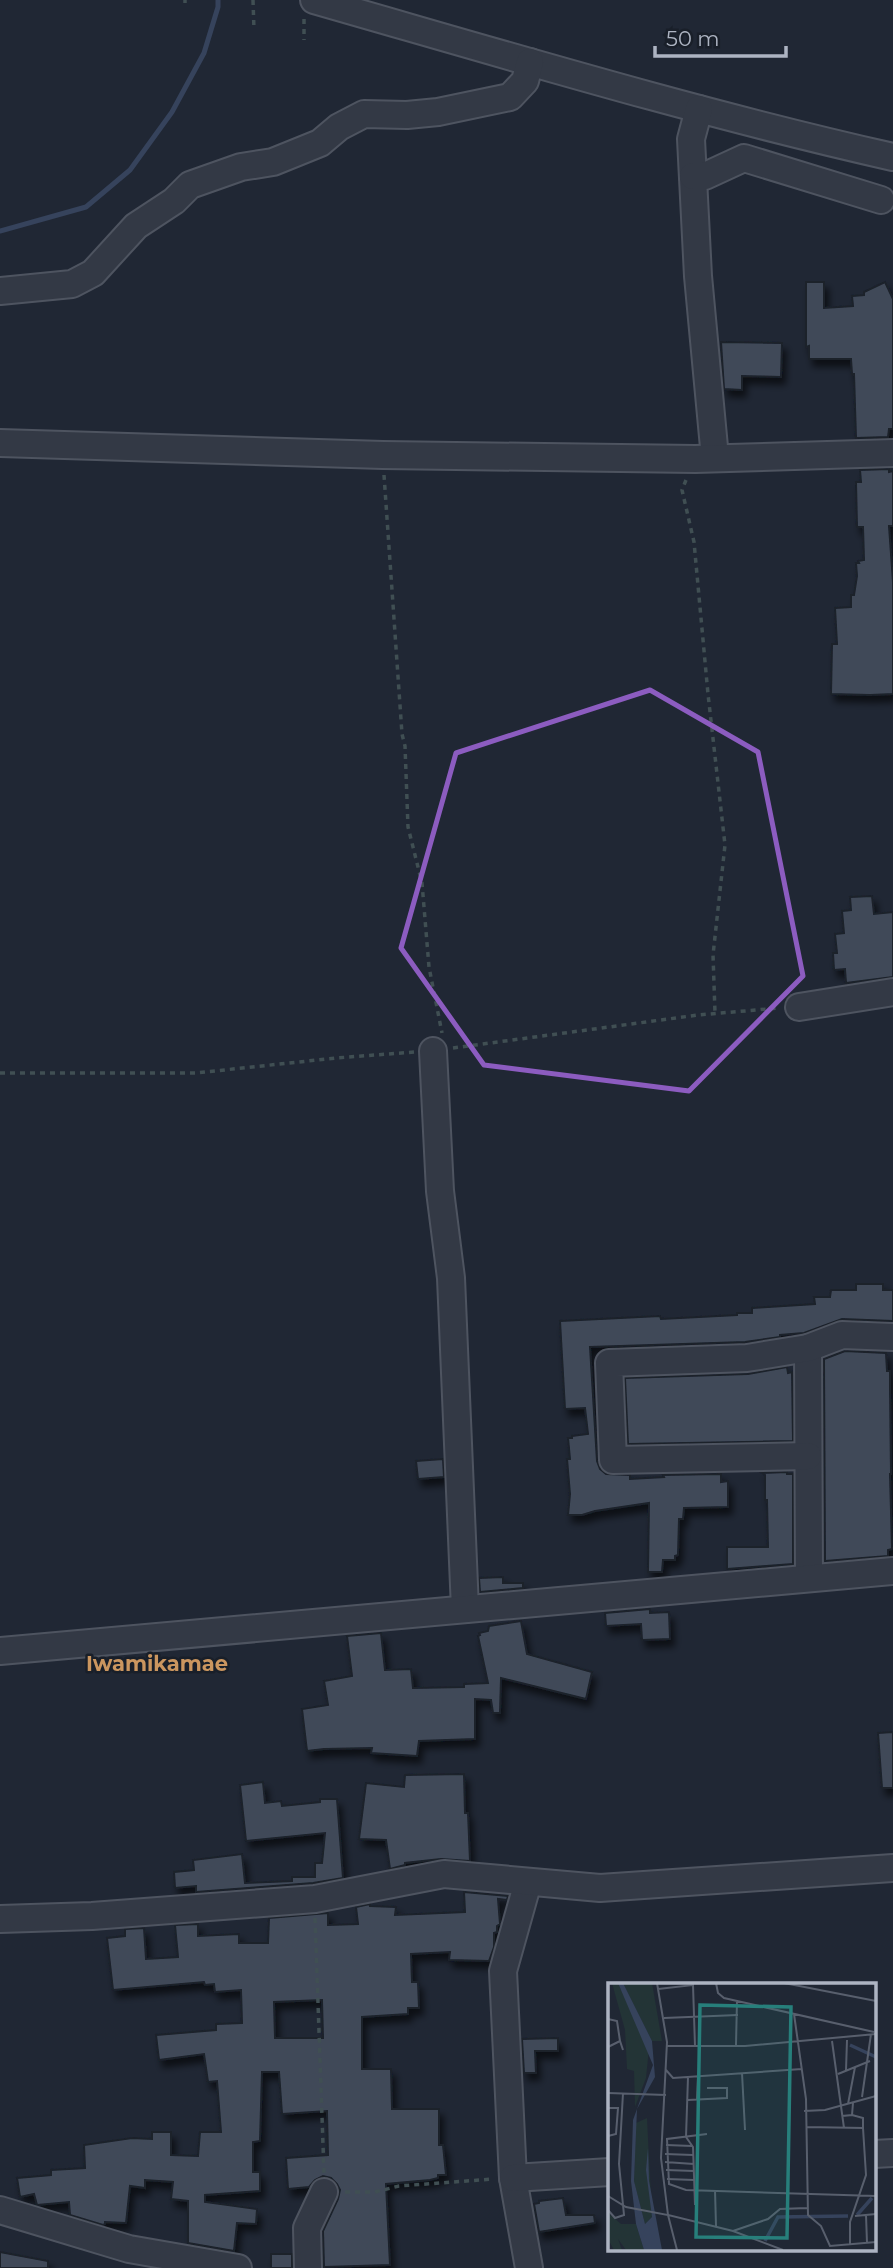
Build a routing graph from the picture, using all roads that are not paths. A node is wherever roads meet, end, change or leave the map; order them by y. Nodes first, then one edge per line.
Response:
1 (314, 0) edge
2 (530, 62) junction
3 (699, 110) junction
4 (893, 157) edge
5 (694, 176) junction
6 (881, 200) dead end
7 (0, 291) edge
8 (0, 443) edge
9 (893, 453) edge
10 (705, 459) junction
11 (893, 992) edge
12 (799, 1007) road end
13 (439, 1050) road end
14 (893, 1337) edge
15 (808, 1348) junction
16 (808, 1457) junction
17 (893, 1571) edge
18 (809, 1577) junction
19 (465, 1609) junction
20 (0, 1651) edge
21 (893, 1868) edge
22 (528, 1882) junction
23 (0, 1919) edge
24 (608, 2172) edge
25 (513, 2178) junction
26 (324, 2192) road end
27 (0, 2210) edge
28 (238, 2268) edge
29 (308, 2268) edge
30 (529, 2268) edge

1 - 2 street
2 - 3 street
2 - 7 street
3 - 4 street
3 - 5 street
5 - 6 street
5 - 10 street
8 - 10 street
9 - 10 street
11 - 12 street
13 - 19 street
14 - 15 street
15 - 16 street
15 - 16 street
16 - 18 street
17 - 18 street
18 - 19 street
19 - 20 street
21 - 22 street
22 - 23 street
22 - 25 street
24 - 25 street
25 - 30 street
26 - 29 street
27 - 28 street

